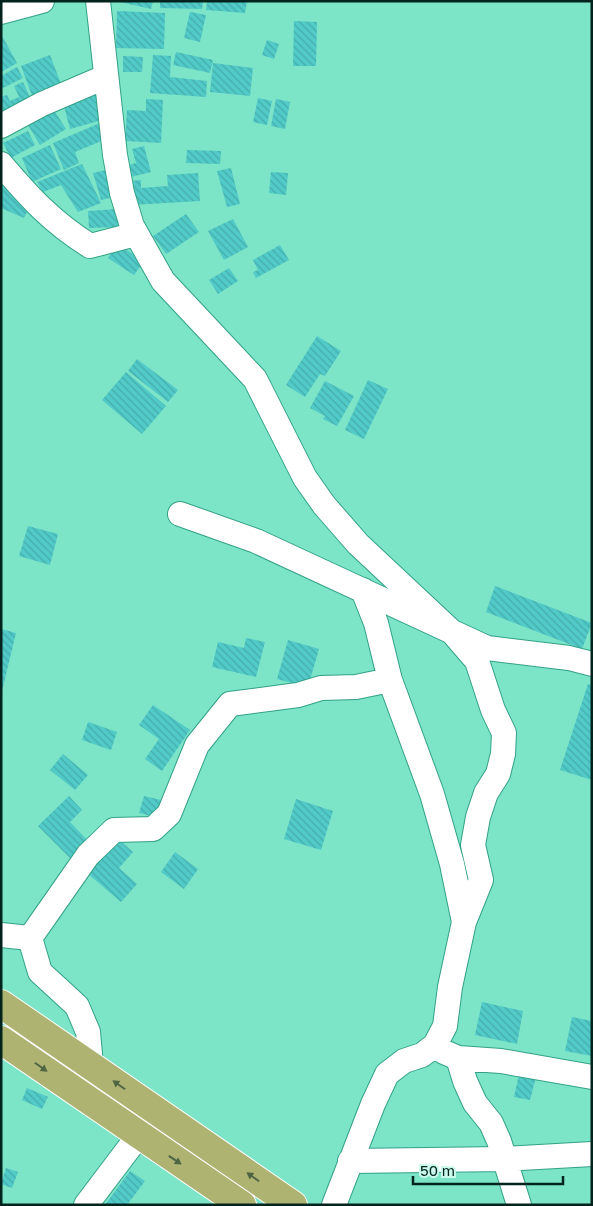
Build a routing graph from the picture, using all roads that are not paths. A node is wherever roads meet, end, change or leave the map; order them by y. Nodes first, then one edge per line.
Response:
1 (42, 1) edge
2 (98, 1) edge
3 (1, 12) edge
4 (105, 76) junction
5 (1, 126) edge
6 (1, 164) edge
7 (136, 234) junction
8 (180, 514) dead end
9 (364, 590) junction
10 (452, 632) junction
11 (592, 664) edge
12 (390, 680) junction
13 (464, 922) junction
14 (1, 935) edge
15 (30, 938) junction
16 (1, 1004) edge
17 (1, 1040) edge
18 (435, 1045) junction
19 (458, 1058) junction
20 (91, 1066) junction
21 (592, 1077) edge
22 (139, 1135) junction
23 (592, 1154) edge
24 (505, 1159) junction
25 (350, 1161) junction
26 (86, 1205) edge
27 (242, 1205) edge
28 (293, 1205) edge
29 (334, 1205) edge
30 (519, 1205) edge

1 - 3 street
2 - 4 street
4 - 5 street
4 - 7 street
6 - 7 street
7 - 10 street
8 - 9 street
9 - 10 street
9 - 12 street
10 - 11 street
10 - 13 street
12 - 13 street
12 - 15 street
13 - 18 street
14 - 15 street
15 - 20 street
16 - 20 highway
17 -> 22 highway
18 - 19 street
18 - 25 street
19 - 21 street
19 - 24 street
28 -> 20 highway
22 - 26 street
22 -> 27 highway
23 - 24 street
24 - 25 street
24 - 30 street
25 - 29 street

